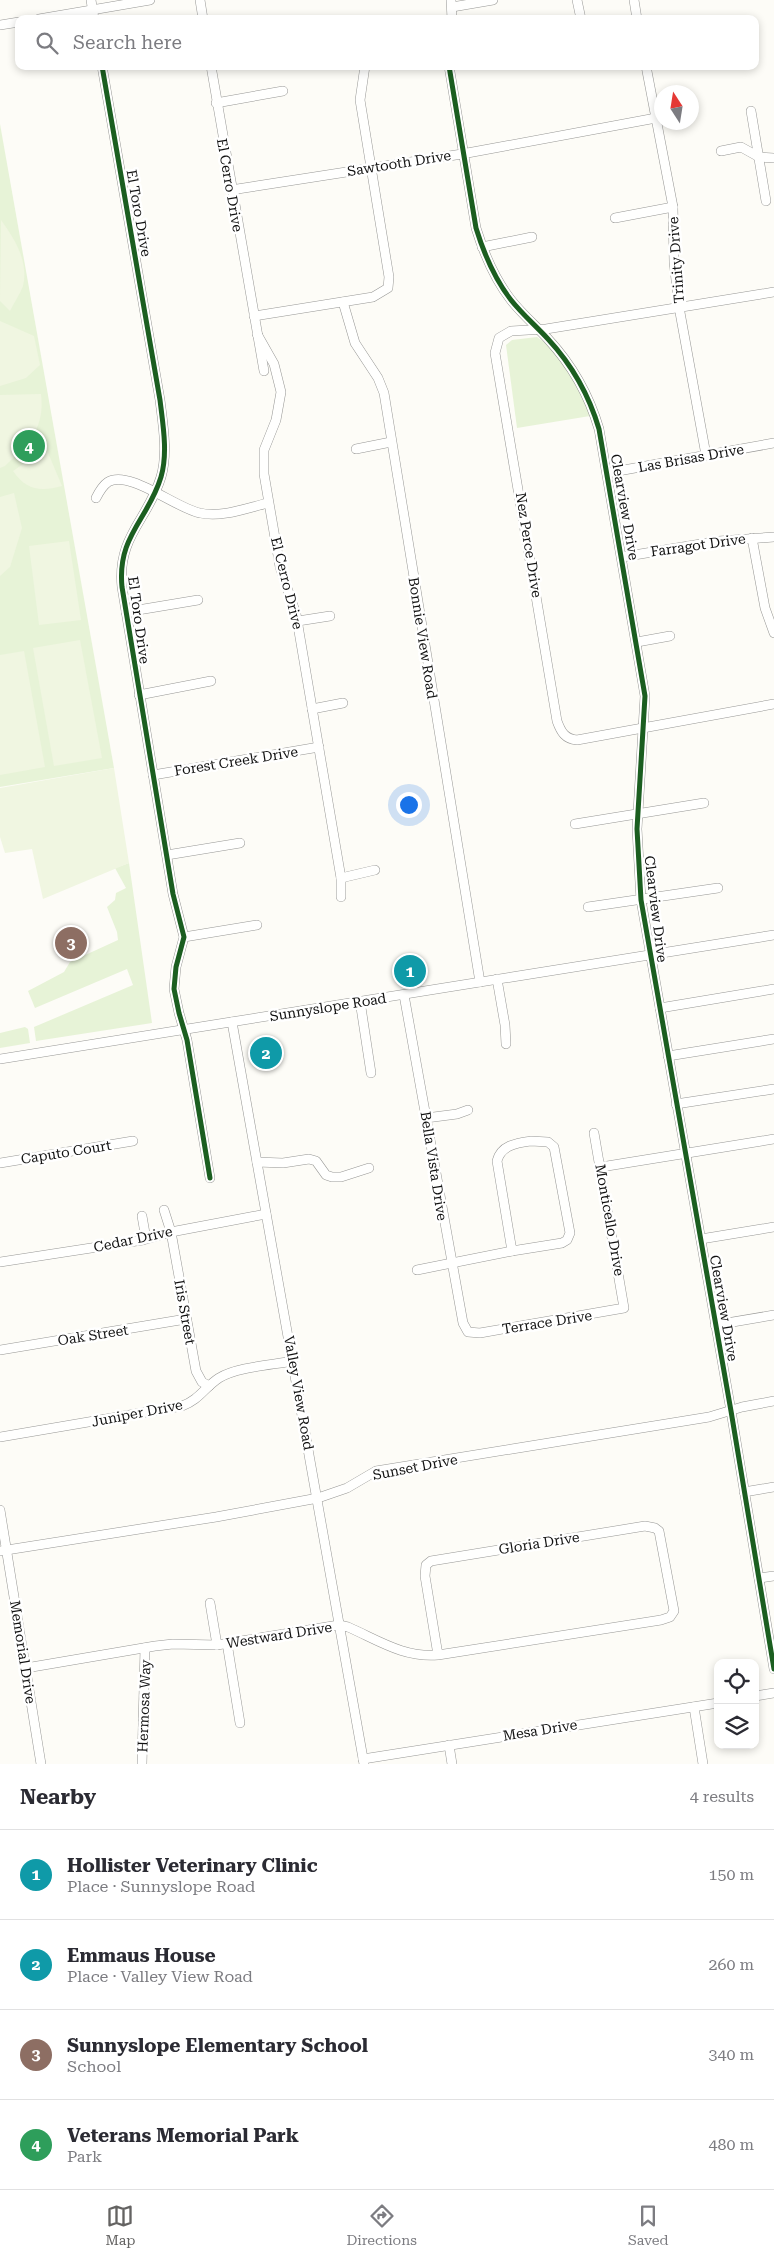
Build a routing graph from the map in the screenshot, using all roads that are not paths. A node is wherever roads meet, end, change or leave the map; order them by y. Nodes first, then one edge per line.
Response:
1 (91, 0) edge
2 (150, 0) edge
3 (200, 0) edge
4 (493, 0) edge
5 (577, 0) edge
6 (634, 0) edge
7 (451, 3) edge
8 (93, 14) edge
9 (202, 15) edge
10 (580, 15) edge
11 (636, 15) edge
12 (15, 22) edge
13 (0, 24) edge
14 (103, 70) edge
15 (211, 70) edge
16 (364, 70) edge
17 (450, 70) edge
18 (647, 70) edge
19 (283, 92) dead end
20 (216, 103) junction
21 (654, 108) edge
22 (751, 111) dead end
23 (654, 118) edge
24 (658, 130) edge
25 (720, 151) dead end
26 (462, 154) junction
27 (759, 157) junction
28 (774, 158) edge
29 (371, 167) junction
30 (231, 190) junction
31 (766, 201) dead end
32 (673, 207) junction
33 (616, 218) dead end
34 (532, 237) dead end
35 (482, 247) junction
36 (774, 292) edge
37 (343, 302) junction
38 (679, 307) junction
39 (254, 316) junction
40 (539, 329) junction
41 (257, 334) junction
42 (264, 371) dead end
43 (391, 442) junction
44 (774, 443) edge
45 (356, 449) dead end
46 (706, 455) junction
47 (607, 473) junction
48 (155, 492) junction
49 (96, 498) dead end
50 (268, 503) junction
51 (774, 537) edge
52 (752, 538) junction
53 (622, 557) junction
54 (198, 600) dead end
55 (126, 612) junction
56 (330, 616) dead end
57 (298, 621) junction
58 (774, 633) edge
59 (670, 636) dead end
60 (637, 642) junction
61 (211, 681) dead end
62 (140, 695) junction
63 (343, 703) dead end
64 (774, 704) edge
65 (312, 709) junction
66 (645, 729) junction
67 (319, 747) junction
68 (153, 775) junction
69 (704, 803) dead end
70 (638, 814) junction
71 (575, 824) dead end
72 (240, 843) dead end
73 (167, 855) junction
74 (375, 870) dead end
75 (341, 878) junction
76 (718, 888) dead end
77 (341, 897) dead end
78 (641, 900) junction
79 (588, 907) dead end
80 (257, 925) dead end
81 (774, 935) edge
82 (184, 937) junction
83 (649, 954) junction
84 (497, 979) junction
85 (480, 982) junction
86 (774, 989) edge
87 (404, 995) junction
88 (360, 1002) junction
89 (660, 1008) junction
90 (232, 1022) junction
91 (184, 1032) junction
92 (774, 1039) edge
93 (506, 1044) dead end
94 (668, 1056) junction
95 (0, 1059) edge
96 (371, 1073) dead end
97 (774, 1089) edge
98 (676, 1104) junction
99 (468, 1110) dead end
100 (426, 1118) junction
101 (594, 1133) dead end
102 (774, 1139) edge
103 (133, 1141) dead end
104 (685, 1153) junction
105 (257, 1162) junction
106 (0, 1163) edge
107 (601, 1167) junction
108 (370, 1168) dead end
109 (210, 1178) dead end
110 (164, 1210) dead end
111 (266, 1214) junction
112 (142, 1216) dead end
113 (774, 1227) edge
114 (171, 1232) junction
115 (146, 1239) junction
116 (701, 1239) junction
117 (512, 1251) junction
118 (0, 1262) edge
119 (450, 1263) junction
120 (417, 1270) dead end
121 (624, 1308) joint
122 (774, 1315) edge
123 (186, 1319) junction
124 (715, 1325) junction
125 (470, 1333) joint
126 (0, 1350) edge
127 (293, 1361) junction
128 (209, 1386) junction
129 (774, 1401) edge
130 (731, 1411) junction
131 (0, 1437) edge
132 (774, 1487) edge
133 (744, 1492) junction
134 (318, 1498) junction
135 (0, 1510) edge
136 (4, 1550) edge
137 (774, 1576) edge
138 (760, 1578) junction
139 (210, 1603) dead end
140 (673, 1614) joint
141 (339, 1625) junction
142 (227, 1643) junction
143 (217, 1645) junction
144 (145, 1648) junction
145 (438, 1654) junction
146 (774, 1664) edge
147 (26, 1668) junction
148 (774, 1693) edge
149 (759, 1695) edge
150 (714, 1704) edge
151 (694, 1707) junction
152 (240, 1723) dead end
153 (449, 1745) junction
154 (364, 1761) edge
155 (41, 1764) edge
156 (142, 1764) edge
157 (452, 1764) edge
158 (703, 1764) edge

1 - 8 street
2 - 8 street
3 - 9 street
4 - 7 street
5 - 10 street
6 - 11 street
12 - 13 street
14 - 48 street, El Toro Drive
15 - 20 street, El Cerro Drive
16 - 29 street
17 - 26 street, Clearview Drive
18 - 21 street, Trinity Drive
19 - 20 street
20 - 30 street, El Cerro Drive
22 - 27 street
23 - 26 street, Sawtooth Drive
24 - 32 street, Trinity Drive
25 - 27 street
26 - 29 street, Sawtooth Drive
26 - 35 street, Clearview Drive
27 - 28 street
27 - 31 street
29 - 30 street, Sawtooth Drive
29 - 37 street
30 - 39 street, El Cerro Drive
32 - 33 street
32 - 38 street, Trinity Drive
34 - 35 street
35 - 40 street, Clearview Drive
36 - 38 street
37 - 39 street
37 - 43 street, Bonnie View Road
38 - 40 street
38 - 46 street, Trinity Drive
39 - 41 street, El Cerro Drive
40 - 47 street, Clearview Drive
40 - 66 street, Nez Perce Drive
41 - 42 street, El Cerro Drive
41 - 50 street, El Cerro Drive
43 - 45 street
43 - 85 street, Bonnie View Road
44 - 46 street, Las Brisas Drive
46 - 47 street, Las Brisas Drive
47 - 53 street, Clearview Drive
48 - 49 street
48 - 50 street
48 - 55 street, El Toro Drive
50 - 57 street, El Cerro Drive
51 - 52 street, Farragot Drive
52 - 53 street, Farragot Drive
52 - 58 street
53 - 60 street, Clearview Drive
54 - 55 street
55 - 62 street, El Toro Drive
56 - 57 street
57 - 65 street, El Cerro Drive
59 - 60 street
60 - 66 street, Clearview Drive
61 - 62 street
62 - 68 street, El Toro Drive
63 - 65 street
64 - 66 street
65 - 67 street, El Cerro Drive
66 - 70 street, Clearview Drive
67 - 68 street, Forest Creek Drive
67 - 75 street, El Cerro Drive
68 - 73 street, El Toro Drive
69 - 70 street
70 - 71 street
70 - 78 street, Clearview Drive
72 - 73 street
73 - 82 street, El Toro Drive
74 - 75 street
75 - 77 street, El Cerro Drive
76 - 78 street
78 - 79 street
78 - 83 street, Clearview Drive
80 - 82 street
81 - 83 street, Sunnyslope Road
82 - 91 street, El Toro Drive
83 - 84 street, Sunnyslope Road
83 - 89 street, Clearview Drive
84 - 85 street, Sunnyslope Road
84 - 93 street
85 - 87 street, Sunnyslope Road
86 - 89 street
87 - 88 street, Sunnyslope Road
87 - 100 street, Bella Vista Drive
88 - 90 street, Sunnyslope Road
88 - 96 street
89 - 94 street, Clearview Drive
90 - 91 street, Sunnyslope Road
90 - 105 street, Valley View Road
91 - 95 street, Sunnyslope Road
91 - 109 street, El Toro Drive
92 - 94 street
94 - 98 street, Clearview Drive
97 - 98 street
98 - 104 street, Clearview Drive
99 - 100 street
100 - 119 street, Bella Vista Drive
101 - 107 street, Monticello Drive
102 - 104 street
103 - 106 street, Caputo Court
104 - 107 street
104 - 116 street, Clearview Drive
105 - 108 street
105 - 111 street, Valley View Road
107 - 121 street, Monticello Drive
110 - 114 street, Iris Street
111 - 114 street, Cedar Drive
111 - 127 street, Valley View Road
112 - 115 street
113 - 116 street
114 - 115 street, Cedar Drive
114 - 123 street, Iris Street
115 - 118 street, Cedar Drive
116 - 124 street, Clearview Drive
117 - 117 street
117 - 119 street
119 - 120 street
119 - 125 street, Bella Vista Drive
121 - 125 street, Terrace Drive
122 - 124 street
123 - 126 street, Oak Street
123 - 128 street, Iris Street
124 - 130 street, Clearview Drive
127 - 128 street, Juniper Drive
127 - 134 street, Valley View Road
128 - 131 street, Juniper Drive
129 - 130 street, Sunset Drive
130 - 133 street, Clearview Drive
130 - 134 street, Sunset Drive
132 - 133 street
133 - 138 street, Clearview Drive
134 - 136 street, Sunset Drive
134 - 141 street, Valley View Road
135 - 136 street, Memorial Drive
136 - 147 street, Memorial Drive
137 - 138 street
138 - 146 street, Clearview Drive
139 - 143 street
140 - 145 street, Westward Drive
140 - 145 street, Gloria Drive
141 - 142 street, Westward Drive
141 - 145 street, Westward Drive
141 - 154 street, Valley View Road
142 - 143 street, Westward Drive
142 - 152 street
143 - 144 street, Westward Drive
144 - 147 street, Westward Drive
144 - 156 street, Hermosa Way
147 - 155 street, Memorial Drive
148 - 149 street
150 - 151 street, Mesa Drive
151 - 153 street, Mesa Drive
151 - 158 street
153 - 154 street, Mesa Drive
153 - 157 street

